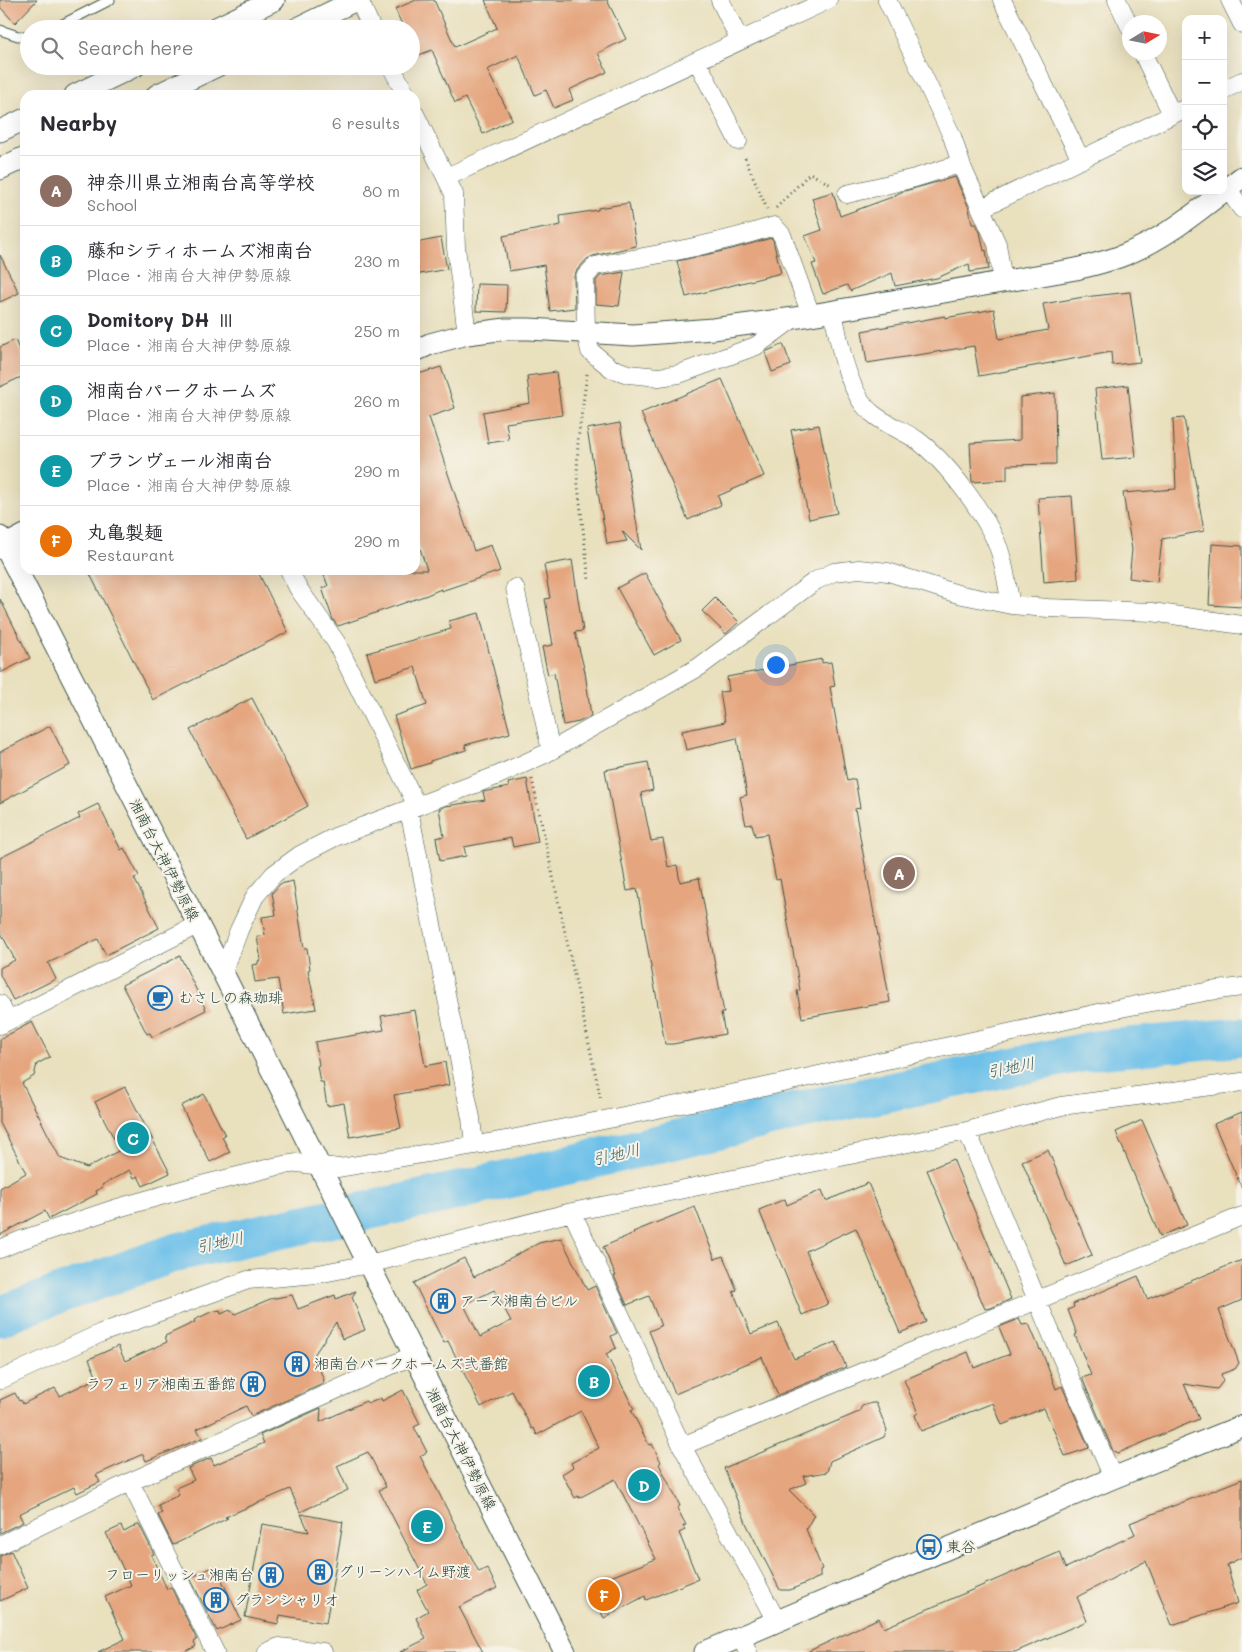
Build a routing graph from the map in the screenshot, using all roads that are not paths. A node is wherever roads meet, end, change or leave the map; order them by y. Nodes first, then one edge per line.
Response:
1 (110, 0) edge
2 (274, 0) edge
3 (358, 0) edge
4 (720, 0) edge
5 (828, 0) edge
6 (887, 0) edge
7 (1002, 0) edge
8 (1116, 0) edge
9 (1230, 0) edge
10 (1124, 15) edge
11 (71, 20) edge
12 (233, 20) edge
13 (315, 20) edge
14 (368, 20) edge
15 (1242, 24) edge
16 (0, 30) edge
17 (20, 36) edge
18 (740, 41) junction
19 (1147, 60) edge
20 (697, 61) junction
21 (116, 75) edge
22 (198, 75) edge
23 (396, 75) edge
24 (1242, 80) edge
25 (1227, 88) edge
26 (85, 90) edge
27 (167, 90) edge
28 (403, 90) edge
29 (1179, 111) edge
30 (20, 121) edge
31 (420, 124) edge
32 (0, 131) edge
33 (738, 141) road end
34 (20, 159) edge
35 (1081, 160) junction
36 (962, 167) junction
37 (0, 169) edge
38 (447, 177) junction
39 (1235, 182) edge
40 (847, 194) dead end
41 (982, 208) junction
42 (1242, 210) edge
43 (1003, 282) junction
44 (833, 311) junction
45 (802, 316) junction
46 (467, 334) junction
47 (588, 342) junction
48 (420, 349) edge
49 (20, 537) edge
50 (2, 543) edge
51 (292, 575) edge
52 (515, 588) dead end
53 (1011, 605) junction
54 (1242, 624) edge
55 (551, 751) junction
56 (412, 808) junction
57 (197, 925) junction
58 (223, 972) junction
59 (1242, 987) edge
60 (0, 1004) edge
61 (4, 1023) edge
62 (1242, 1082) edge
63 (968, 1131) junction
64 (474, 1145) junction
65 (324, 1174) junction
66 (572, 1212) junction
67 (1242, 1216) edge
68 (0, 1249) edge
69 (368, 1264) junction
70 (1037, 1300) junction
71 (414, 1355) junction
72 (0, 1380) edge
73 (1242, 1426) edge
74 (682, 1446) junction
75 (1113, 1478) junction
76 (130, 1482) junction
77 (0, 1545) edge
78 (777, 1621) junction
79 (744, 1644) edge
80 (215, 1652) edge
81 (267, 1652) edge
82 (323, 1652) edge
83 (565, 1652) edge
84 (705, 1652) edge

1 - 11 lane
2 - 12 street
3 - 13 street
3 - 14 street
4 - 18 street
5 - 18 street
6 - 36 street
7 - 35 street
8 - 10 street
9 - 15 street
16 - 17 lane
18 - 20 street
19 - 29 street
20 - 33 street
20 - 38 street
21 - 26 street
22 - 27 street
23 - 28 street
24 - 25 street
29 - 35 street
30 - 32 street
31 - 38 street
34 - 37 street
35 - 41 street
36 - 40 street
36 - 41 street
38 - 46 street
39 - 42 street
39 - 43 street
41 - 43 street
43 - 44 street
44 - 45 street
44 - 53 street
45 - 47 street
45 - 47 street
45 - 47 street
46 - 47 street
46 - 48 street
49 - 50 street
50 - 57 street, 湘南台大神伊勢原線
51 - 56 street
52 - 55 street
53 - 54 street
53 - 55 street
55 - 56 street
56 - 58 street
56 - 64 street
57 - 58 street, 湘南台大神伊勢原線
57 - 61 street
58 - 65 street, 湘南台大神伊勢原線
59 - 64 street
60 - 61 street
62 - 63 street
63 - 66 street
63 - 70 street
64 - 65 street
65 - 68 street
65 - 69 street, 湘南台大神伊勢原線
66 - 69 street
66 - 74 street
67 - 70 street
69 - 71 street, 湘南台大神伊勢原線
69 - 72 street
70 - 74 street
70 - 75 street
71 - 76 street
71 - 83 street, 湘南台大神伊勢原線
73 - 75 street
74 - 78 street
75 - 78 street
76 - 77 street
76 - 80 street
78 - 79 street
79 - 84 street
81 - 82 street

